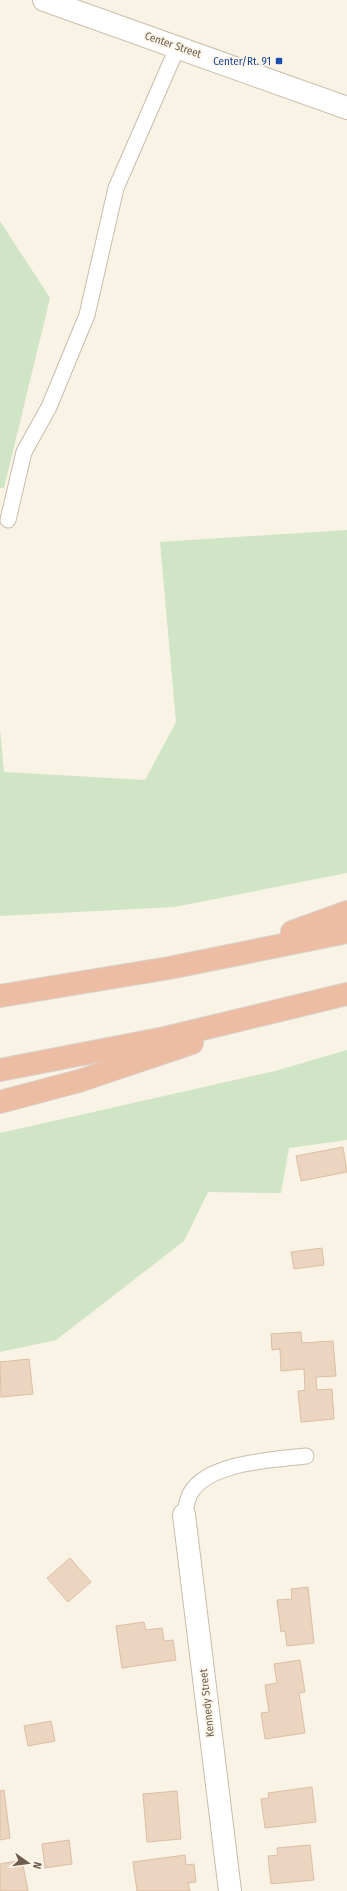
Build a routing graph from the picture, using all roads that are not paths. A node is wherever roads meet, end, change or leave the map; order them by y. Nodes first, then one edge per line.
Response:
1 (44, 0) edge
2 (178, 46) junction
3 (347, 108) edge
4 (8, 520) dead end
5 (347, 912) edge
6 (347, 932) edge
7 (213, 960) junction
8 (347, 994) edge
9 (0, 996) edge
10 (258, 1016) junction
11 (0, 1070) edge
12 (0, 1102) edge
13 (306, 1456) dead end
14 (184, 1515) joint
15 (230, 1891) edge

1 - 2 street, Center Street
2 - 3 street, Center Street
2 - 4 lane
5 - 7 highway
6 - 7 highway
7 - 9 highway
8 - 10 highway
10 - 11 highway
10 - 12 highway
13 - 14 lane
14 - 15 street, Kennedy Street

